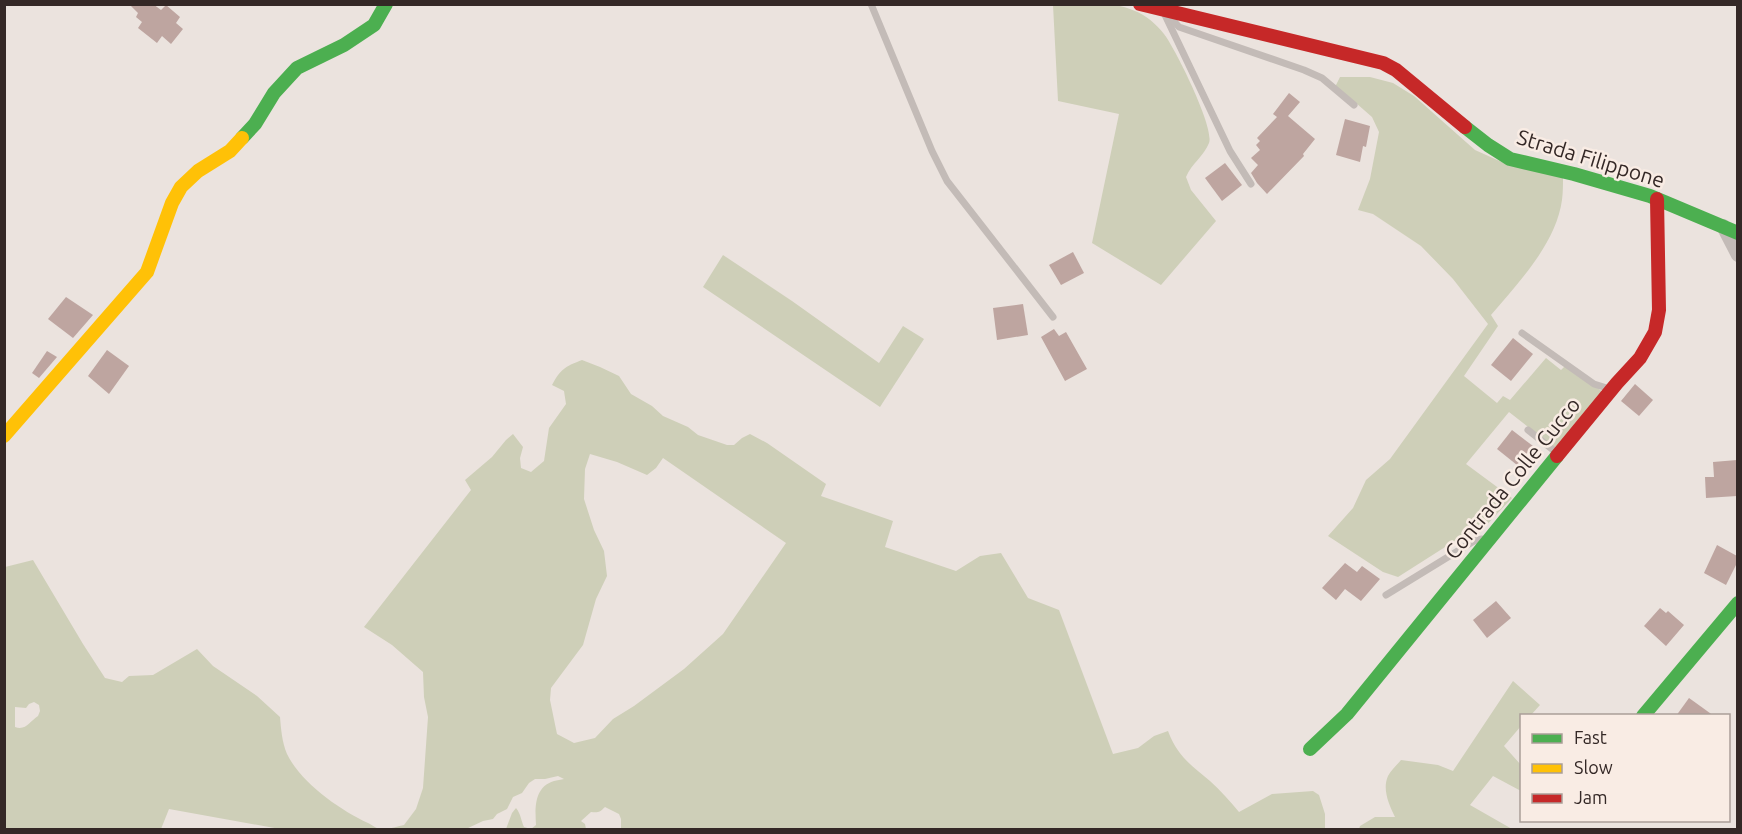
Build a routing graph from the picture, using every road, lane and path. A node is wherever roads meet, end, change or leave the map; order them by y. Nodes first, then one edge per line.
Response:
1 (386, 4) edge
2 (871, 4) edge
3 (1140, 4) edge
4 (1163, 10) junction
5 (1353, 105) dead end
6 (1251, 184) dead end
7 (1657, 199) junction
8 (1723, 226) junction
9 (1737, 233) edge
10 (1737, 255) edge
11 (1053, 317) dead end
12 (1522, 333) dead end
13 (1612, 389) junction
14 (1528, 430) dead end
15 (4, 436) edge
16 (1558, 454) junction
17 (1490, 537) junction
18 (1386, 595) dead end
19 (1737, 603) edge
20 (1645, 714) edge
21 (1310, 749) dead end

1 - 15 street
2 - 11 lane
3 - 4 street, Strada Filippone
4 - 5 lane
4 - 6 lane
4 - 7 street, Strada Filippone
7 - 8 street, Strada Filippone
7 - 13 street, Contrada Colle Cucco
8 - 9 street, Strada Filippone
8 - 10 street
12 - 13 lane
13 - 16 street, Contrada Colle Cucco
14 - 16 lane
16 - 17 street, Contrada Colle Cucco
17 - 18 lane
17 - 21 street, Contrada Colle Cucco
19 - 20 street

